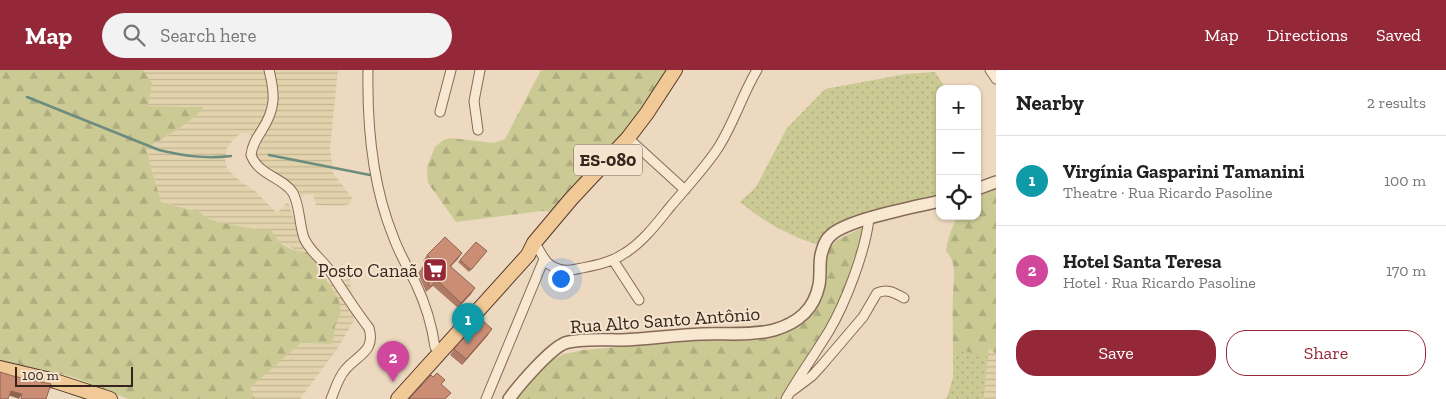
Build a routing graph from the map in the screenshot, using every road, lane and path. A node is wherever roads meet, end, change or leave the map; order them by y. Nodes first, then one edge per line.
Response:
1 (269, 70) edge
2 (368, 70) edge
3 (451, 70) edge
4 (480, 70) edge
5 (674, 70) edge
6 (757, 70) edge
7 (990, 70) edge
8 (996, 79) edge
9 (440, 112) dead end
10 (478, 130) dead end
11 (628, 138) junction
12 (996, 182) edge
13 (981, 188) edge
14 (685, 190) junction
15 (936, 202) edge
16 (869, 219) junction
17 (534, 244) junction
18 (544, 260) junction
19 (613, 260) junction
20 (904, 298) dead end
21 (639, 300) dead end
22 (435, 346) junction
23 (0, 368) edge
24 (787, 396) edge
25 (110, 399) edge
26 (331, 399) edge
27 (388, 399) edge
28 (398, 399) edge
29 (486, 399) edge
30 (509, 399) edge

1 - 26 street
2 - 22 street
3 - 9 street
4 - 10 street
5 - 11 main road, ES-080
6 - 14 street
7 - 8 street
11 - 14 street
11 - 17 main road, ES-080
12 - 13 street
14 - 19 street
15 - 16 street, Rua Alto Santo Antônio
16 - 24 street
16 - 30 street, Rua Alto Santo Antônio
17 - 18 street
17 - 22 main road, ES-080
17 - 28 main road, ES-080
18 - 19 street
18 - 29 street
19 - 21 street
20 - 24 street
22 - 27 main road, ES-080
23 - 25 main road

